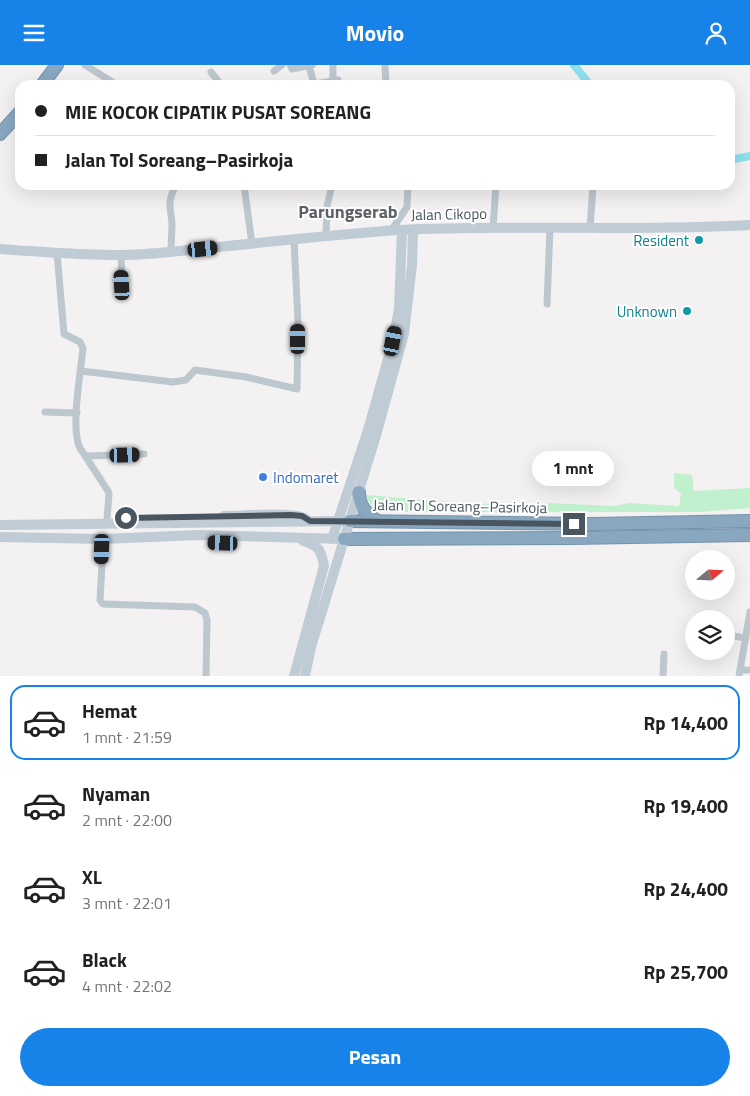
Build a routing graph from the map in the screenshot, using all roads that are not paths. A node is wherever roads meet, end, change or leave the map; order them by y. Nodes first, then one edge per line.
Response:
1 (57, 65) edge
2 (85, 65) edge
3 (282, 65) edge
4 (290, 65) edge
5 (311, 65) edge
6 (333, 65) edge
7 (385, 65) edge
8 (211, 71) dead end
9 (274, 71) dead end
10 (46, 80) edge
11 (109, 80) edge
12 (217, 80) edge
13 (313, 80) edge
14 (336, 80) edge
15 (386, 80) edge
16 (15, 118) edge
17 (0, 134) edge
18 (174, 190) edge
19 (245, 190) edge
20 (331, 190) edge
21 (408, 190) edge
22 (496, 190) edge
23 (593, 190) edge
24 (750, 225) edge
25 (493, 228) junction
26 (550, 228) junction
27 (590, 229) junction
28 (402, 230) junction
29 (413, 230) junction
30 (391, 231) junction
31 (326, 236) junction
32 (294, 240) junction
33 (252, 244) junction
34 (0, 249) edge
35 (171, 252) junction
36 (57, 253) junction
37 (121, 255) junction
38 (122, 285) dead end
39 (546, 304) dead end
40 (81, 371) junction
41 (45, 412) dead end
42 (76, 413) junction
43 (144, 454) dead end
44 (86, 456) junction
45 (359, 492) junction
46 (0, 519) edge
47 (107, 519) junction
48 (23, 521) junction
49 (310, 521) junction
50 (344, 521) junction
51 (377, 521) junction
52 (750, 521) edge
53 (0, 525) edge
54 (750, 535) edge
55 (0, 537) edge
56 (292, 538) junction
57 (338, 539) junction
58 (0, 543) edge
59 (103, 546) junction
60 (750, 612) edge
61 (735, 636) edge
62 (746, 638) junction
63 (664, 654) dead end
64 (750, 669) edge
65 (739, 673) edge
66 (206, 676) edge
67 (294, 676) edge
68 (305, 676) edge
69 (663, 676) edge

1 - 10 highway
2 - 11 street
3 - 9 street
4 - 5 street
5 - 13 street
6 - 14 street
7 - 15 street
8 - 12 street
16 - 17 highway
18 - 35 street
19 - 33 street
20 - 31 street
21 - 30 street
22 - 25 street
23 - 27 street
24 - 27 street, Jalan Cikopo
25 - 26 street, Jalan Cikopo
25 - 29 street, Jalan Cikopo
26 - 27 street, Jalan Cikopo
26 - 39 street
28 - 29 street, Jalan Cikopo
28 - 30 street, Jalan Cikopo
28 - 50 street
29 - 45 street
30 - 31 street, Jalan Cikopo
31 - 32 street, Jalan Cikopo
32 - 33 street, Jalan Cikopo
32 - 40 street
33 - 35 street, Jalan Cikopo
34 - 36 street, Jalan Cikopo
35 - 37 street, Jalan Cikopo
36 - 37 street, Jalan Cikopo
36 - 40 street
37 - 38 street
40 - 42 street
41 - 42 street
42 - 44 street
43 - 44 street
44 - 47 street
45 - 50 street
45 - 51 highway
46 - 48 street
47 - 48 street
47 - 49 street
48 - 49 street
48 - 53 street
49 - 50 street
50 - 51 highway, Jalan Tol Soreang–Pasirkoja
50 - 57 street
51 - 52 highway, Jalan Tol Soreang–Pasirkoja
54 - 57 highway, Jalan Tol Soreang–Pasirkoja
55 - 56 street
56 - 57 street
56 - 59 street
56 - 67 street
57 - 68 street
58 - 59 street
59 - 66 street
60 - 62 street
61 - 62 street
62 - 65 street
63 - 69 street
64 - 65 street

